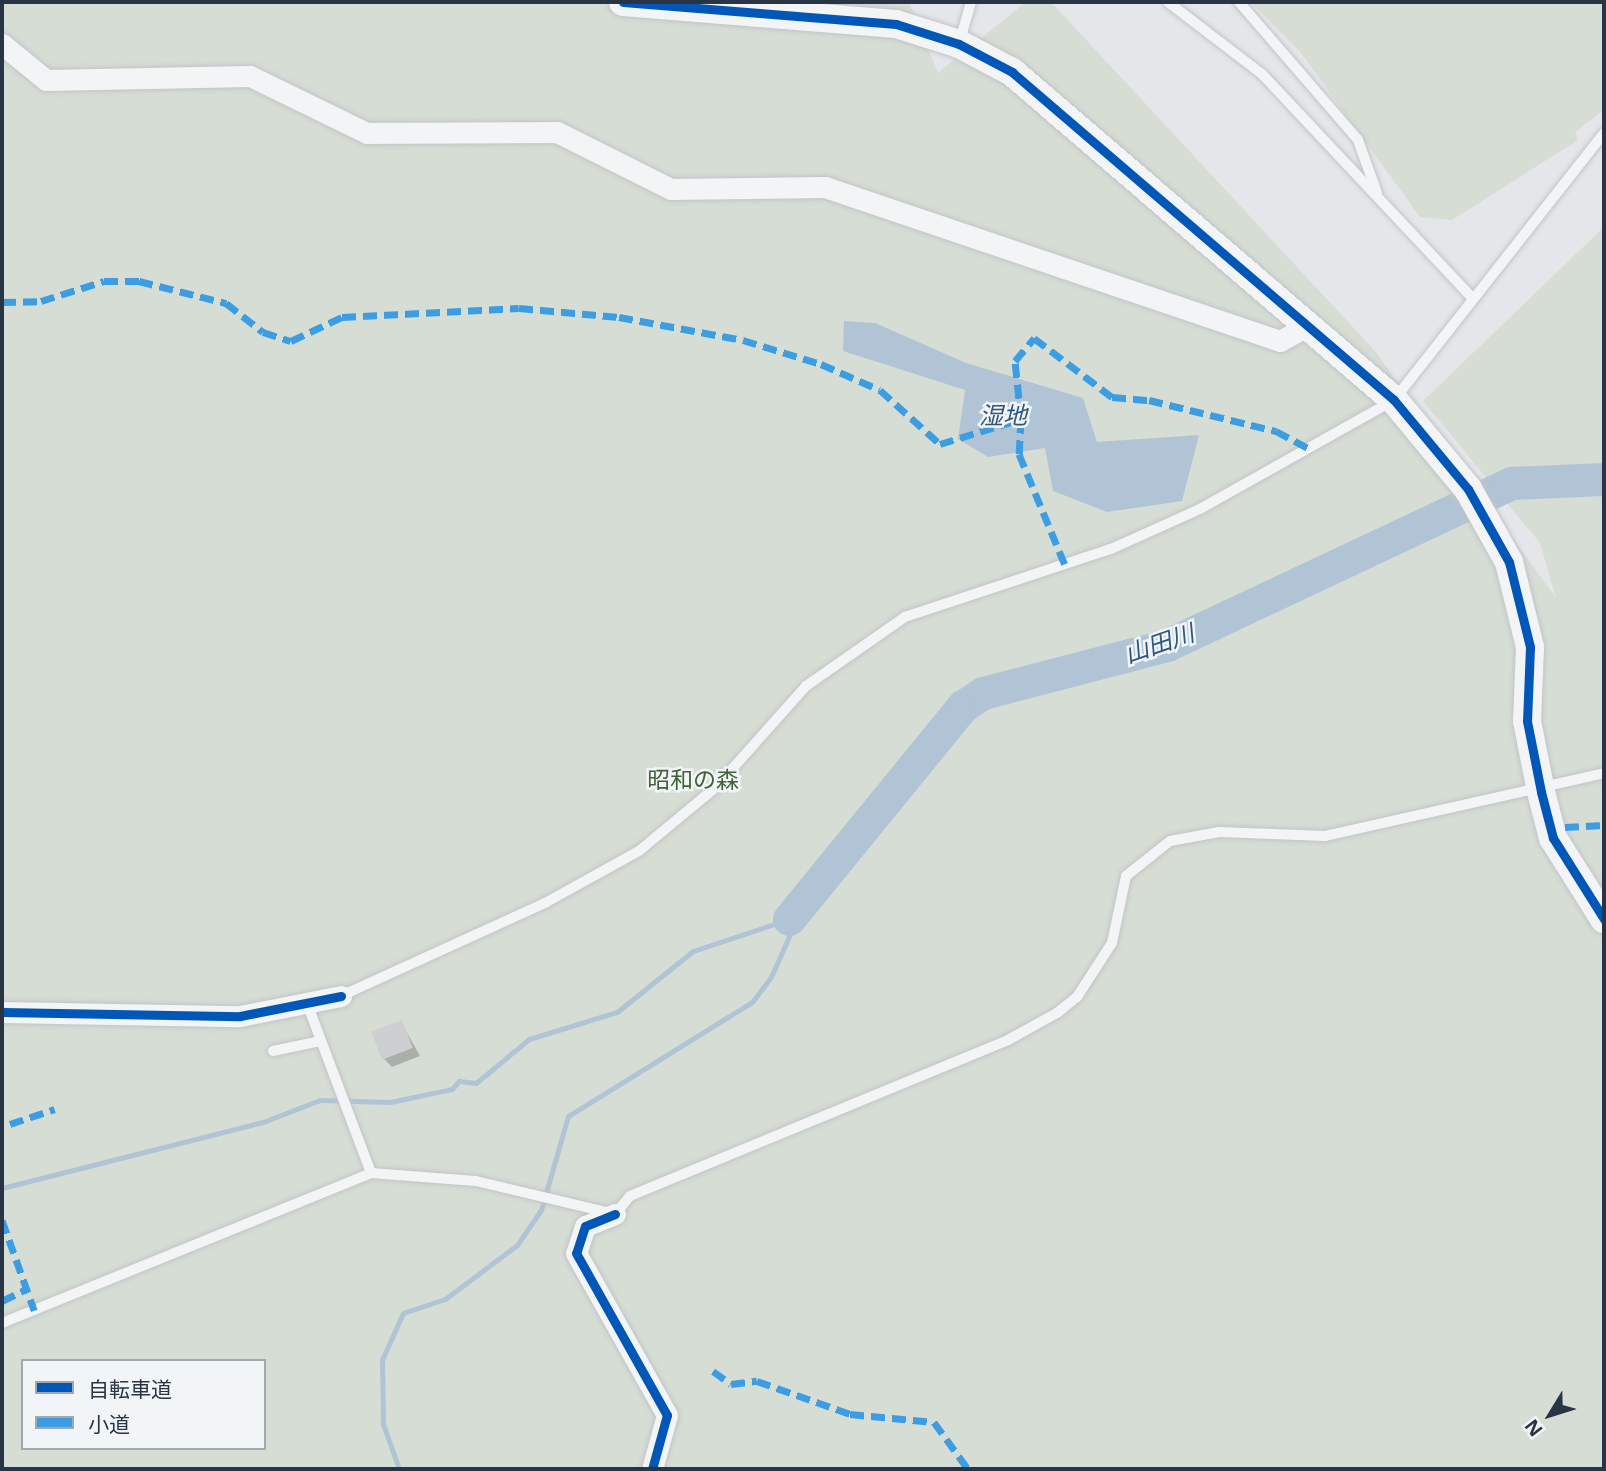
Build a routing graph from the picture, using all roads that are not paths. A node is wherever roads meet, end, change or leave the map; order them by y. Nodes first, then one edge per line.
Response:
1 (623, 2) edge
2 (971, 2) edge
3 (1168, 2) edge
4 (1239, 2) edge
5 (2, 44) edge
6 (959, 44) junction
7 (1604, 133) edge
8 (1378, 196) junction
9 (1474, 299) junction
10 (1303, 328) junction
11 (1394, 400) junction
12 (1604, 773) edge
13 (1541, 792) junction
14 (1604, 919) edge
15 (341, 996) joint
16 (308, 1006) junction
17 (2, 1012) edge
18 (321, 1041) junction
19 (273, 1051) dead end
20 (370, 1173) junction
21 (615, 1214) junction
22 (2, 1323) edge
23 (652, 1469) edge

1 - 6 street
2 - 6 lane
3 - 8 lane
4 - 8 lane
5 - 10 street
6 - 10 street
7 - 9 lane
8 - 9 lane
9 - 11 lane
10 - 11 street
11 - 13 street
11 - 15 lane
12 - 13 lane
13 - 14 street
13 - 21 lane
15 - 16 street
16 - 17 street
16 - 18 lane
18 - 19 lane
18 - 20 lane
20 - 21 lane
20 - 22 lane
21 - 23 street

